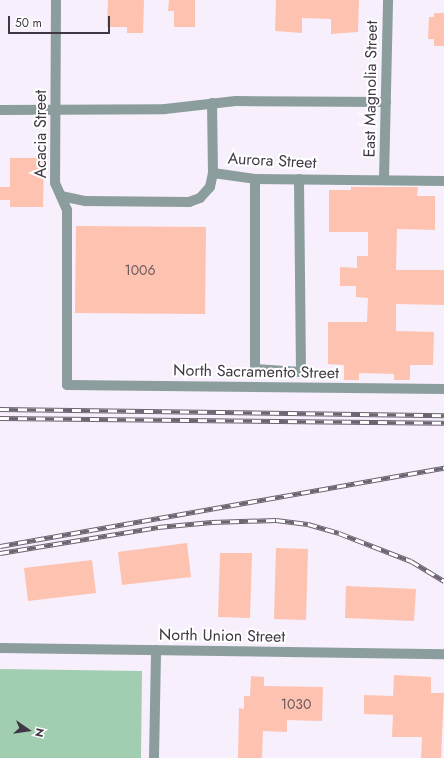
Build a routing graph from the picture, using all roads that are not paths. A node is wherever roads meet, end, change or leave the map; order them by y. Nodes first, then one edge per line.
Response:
1 (56, 0) edge
2 (388, 0) edge
3 (386, 102) junction
4 (212, 103) junction
5 (0, 110) edge
6 (56, 111) junction
7 (213, 173) junction
8 (255, 179) junction
9 (299, 179) junction
10 (384, 179) junction
11 (444, 181) edge
12 (61, 196) junction
13 (67, 385) joint
14 (444, 389) edge
15 (0, 648) edge
16 (156, 650) junction
17 (444, 654) edge
18 (154, 758) edge

1 - 6 street, Acacia Street
2 - 3 street, East Magnolia Street
3 - 4 street
3 - 10 street, East Magnolia Street
4 - 6 street
4 - 7 street, Aurora Street
5 - 6 street
6 - 12 street, Acacia Street
7 - 8 street, Aurora Street
7 - 12 street
8 - 9 street, Aurora Street
8 - 9 street
9 - 10 street, Aurora Street
10 - 11 street, Aurora Street
12 - 13 street, Acacia Street
13 - 14 street, North Sacramento Street
15 - 16 street, North Union Street
16 - 17 street, North Union Street
16 - 18 street

